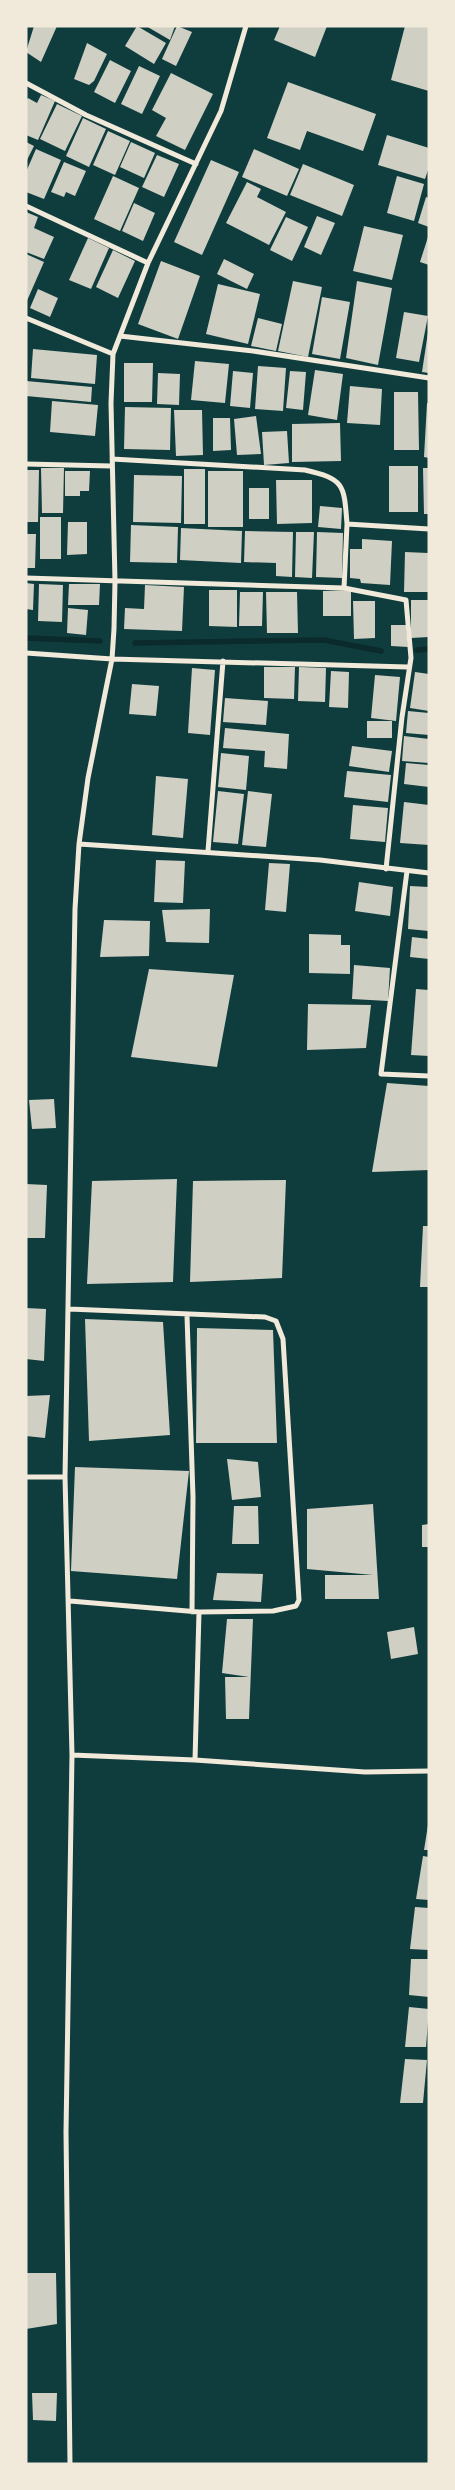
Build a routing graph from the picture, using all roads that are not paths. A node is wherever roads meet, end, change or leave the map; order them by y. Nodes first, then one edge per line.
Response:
1 (245, 27) edge
2 (26, 83) edge
3 (196, 164) junction
4 (26, 206) edge
5 (148, 263) junction
6 (26, 318) edge
7 (120, 336) junction
8 (113, 354) junction
9 (429, 378) edge
10 (112, 462) junction
11 (26, 464) edge
12 (347, 524) junction
13 (429, 529) edge
14 (26, 578) edge
15 (115, 581) junction
16 (344, 588) junction
17 (26, 654) edge
18 (112, 659) junction
19 (223, 661) junction
20 (408, 667) junction
21 (79, 844) junction
22 (208, 851) junction
23 (386, 869) junction
24 (408, 871) junction
25 (429, 872) edge
26 (429, 1076) edge
27 (69, 1309) junction
28 (187, 1316) junction
29 (26, 1477) edge
30 (65, 1477) junction
31 (70, 1601) junction
32 (192, 1612) junction
33 (199, 1612) junction
34 (72, 1755) junction
35 (195, 1760) junction
36 (429, 1770) edge
37 (70, 2464) edge

1 - 3 street
2 - 3 street
3 - 5 street
4 - 5 street
5 - 7 street
6 - 8 street
7 - 8 street
7 - 9 street
8 - 10 street
10 - 11 street
10 - 12 street
10 - 15 street
12 - 13 street
12 - 16 street
14 - 15 street
15 - 16 street
15 - 18 street
16 - 20 street
17 - 18 street
18 - 19 street
18 - 21 street
19 - 20 street
19 - 22 street
20 - 23 street
21 - 22 street
21 - 27 street
22 - 23 street
23 - 24 street
24 - 25 street
24 - 26 street
27 - 28 street
27 - 30 street
28 - 32 street
28 - 33 street
29 - 30 street
30 - 31 street
31 - 32 street
31 - 34 street
32 - 33 street
33 - 35 street
34 - 35 street
34 - 37 street
35 - 36 street

